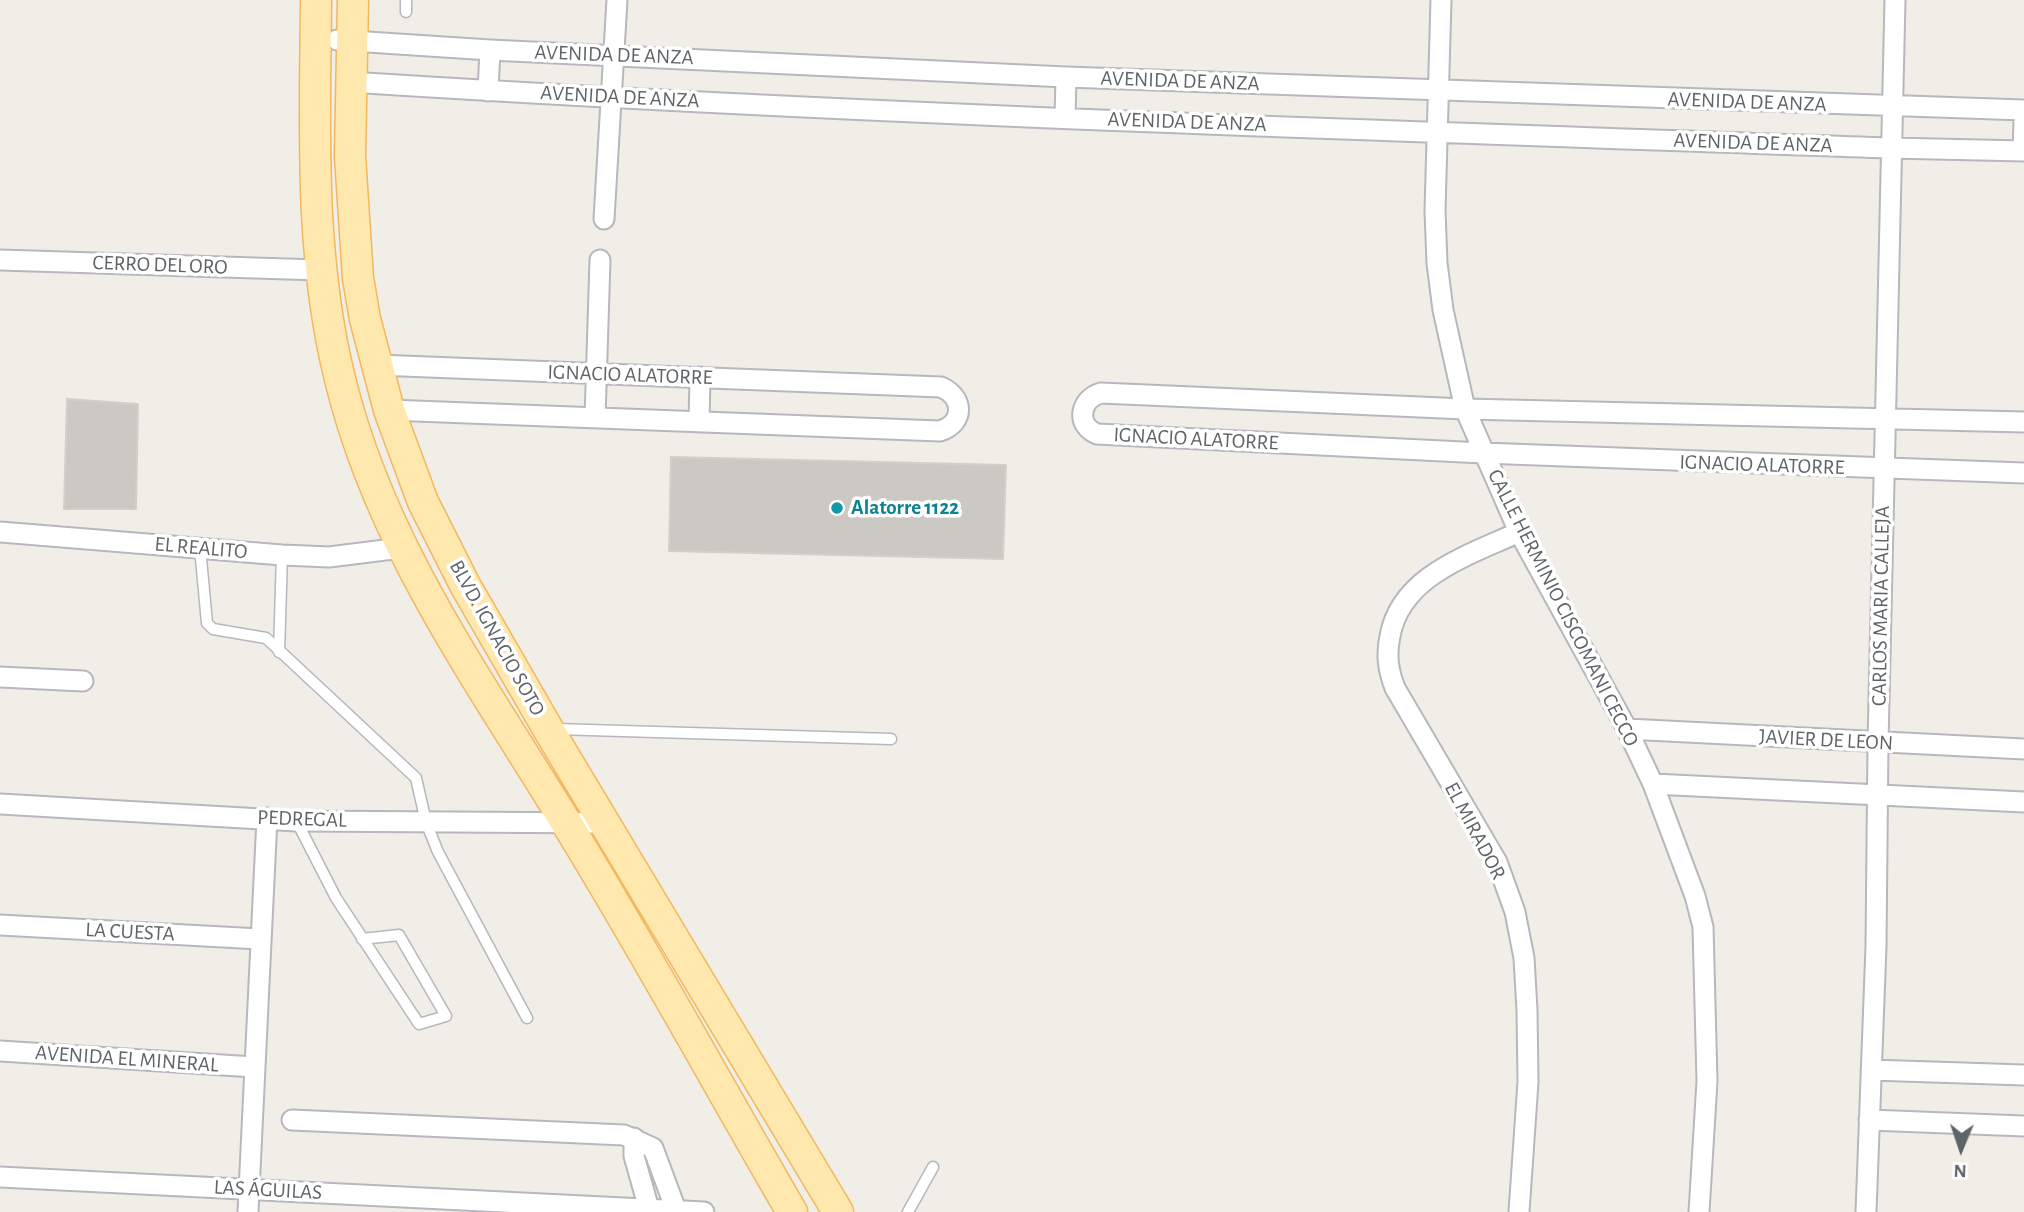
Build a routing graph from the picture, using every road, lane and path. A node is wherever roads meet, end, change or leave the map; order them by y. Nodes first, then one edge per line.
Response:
1 (316, 0) edge
2 (337, 0) edge
3 (353, 0) edge
4 (406, 0) edge
5 (617, 0) edge
6 (1441, 0) edge
7 (1895, 0) edge
8 (406, 12) dead end
9 (344, 40) junction
10 (490, 50) junction
11 (614, 54) junction
12 (1066, 77) junction
13 (350, 82) junction
14 (488, 91) junction
15 (1438, 91) junction
16 (611, 97) junction
17 (1892, 107) junction
18 (2024, 110) edge
19 (1065, 117) junction
20 (2024, 121) edge
21 (1437, 132) junction
22 (1891, 148) junction
23 (2023, 151) edge
24 (604, 219) dead end
25 (0, 260) edge
26 (600, 260) dead end
27 (319, 270) junction
28 (377, 365) junction
29 (596, 373) junction
30 (700, 377) junction
31 (1465, 409) junction
32 (389, 410) junction
33 (595, 418) junction
34 (1886, 418) junction
35 (699, 422) junction
36 (2024, 422) edge
37 (1483, 453) junction
38 (1885, 470) junction
39 (2024, 473) edge
40 (0, 532) edge
41 (1519, 532) junction
42 (200, 548) junction
43 (401, 548) junction
44 (282, 555) junction
45 (279, 652) junction
46 (0, 677) edge
47 (83, 681) dead end
48 (548, 729) junction
49 (1627, 729) junction
50 (891, 739) dead end
51 (1878, 743) junction
52 (2024, 749) edge
53 (1653, 784) junction
54 (1878, 797) junction
55 (2024, 802) edge
56 (0, 804) edge
57 (267, 818) junction
58 (296, 821) junction
59 (426, 822) junction
60 (567, 823) junction
61 (605, 823) junction
62 (0, 925) edge
63 (260, 939) junction
64 (362, 939) junction
65 (527, 1018) dead end
66 (0, 1051) edge
67 (254, 1067) junction
68 (1871, 1070) junction
69 (2024, 1075) edge
70 (292, 1119) dead end
71 (1869, 1120) junction
72 (2024, 1126) edge
73 (634, 1138) junction
74 (933, 1167) dead end
75 (0, 1177) edge
76 (249, 1189) junction
77 (649, 1209) junction
78 (676, 1210) junction
79 (248, 1212) edge
80 (704, 1212) edge
81 (792, 1212) edge
82 (838, 1212) edge
83 (908, 1212) edge
84 (1519, 1212) edge
85 (1699, 1212) edge
86 (1866, 1212) edge

1 - 27 main road, BLVD. IGNACIO SOTO
2 - 9 main road
3 - 9 main road, BLVD. IGNACIO SOTO
4 - 8 lane
5 - 11 street
6 - 15 street, CALLE HERMINIO CISCOMANI CECCO
7 - 17 street, CARLOS MARIA CALLEJA
9 - 10 street, AVENIDA DE ANZA
9 - 13 main road, BLVD. IGNACIO SOTO
10 - 11 street, AVENIDA DE ANZA
10 - 14 street
11 - 12 street, AVENIDA DE ANZA
11 - 16 street
12 - 15 street, AVENIDA DE ANZA
12 - 19 street
13 - 14 street, AVENIDA DE ANZA
13 - 28 main road, BLVD. IGNACIO SOTO
14 - 16 street, AVENIDA DE ANZA
15 - 17 street, AVENIDA DE ANZA
15 - 21 street, CALLE HERMINIO CISCOMANI CECCO
16 - 19 street, AVENIDA DE ANZA
16 - 24 street
17 - 18 street, AVENIDA DE ANZA
17 - 22 street, CARLOS MARIA CALLEJA
19 - 21 street, AVENIDA DE ANZA
20 - 23 street
21 - 22 street, AVENIDA DE ANZA
21 - 31 street, CALLE HERMINIO CISCOMANI CECCO
22 - 23 street, AVENIDA DE ANZA
22 - 34 street, CARLOS MARIA CALLEJA
25 - 27 street, CERRO DEL ORO
26 - 29 street
27 - 32 main road
27 - 43 main road, BLVD. IGNACIO SOTO
28 - 29 street, IGNACIO ALATORRE
28 - 32 main road, BLVD. IGNACIO SOTO
29 - 30 street, IGNACIO ALATORRE
29 - 33 street
30 - 35 street
30 - 35 street, IGNACIO ALATORRE
31 - 34 street, IGNACIO ALATORRE
31 - 37 street, CALLE HERMINIO CISCOMANI CECCO
31 - 37 street, IGNACIO ALATORRE
32 - 33 street, IGNACIO ALATORRE
32 - 48 main road, BLVD. IGNACIO SOTO
33 - 35 street, IGNACIO ALATORRE
34 - 36 street, IGNACIO ALATORRE
34 - 38 street, CARLOS MARIA CALLEJA
37 - 38 street, IGNACIO ALATORRE
37 - 41 street, CALLE HERMINIO CISCOMANI CECCO
38 - 39 street, IGNACIO ALATORRE
38 - 51 street, CARLOS MARIA CALLEJA
40 - 42 street, EL REALITO
41 - 49 street, CALLE HERMINIO CISCOMANI CECCO
41 - 84 street, EL MIRADOR
42 - 44 street, EL REALITO
42 - 45 lane
43 - 44 street, EL REALITO
43 - 60 main road, BLVD. IGNACIO SOTO
44 - 45 lane
45 - 59 lane
46 - 47 street
48 - 50 lane
48 - 61 main road, BLVD. IGNACIO SOTO
49 - 51 street, JAVIER DE LEON
49 - 53 street, CALLE HERMINIO CISCOMANI CECCO
51 - 52 street, JAVIER DE LEON
51 - 54 street, CARLOS MARIA CALLEJA
53 - 54 street
53 - 85 street, CALLE HERMINIO CISCOMANI CECCO
54 - 55 street
54 - 68 street, CARLOS MARIA CALLEJA
56 - 57 street, PEDREGAL
57 - 58 street, PEDREGAL
57 - 63 street
58 - 59 street, PEDREGAL
58 - 64 lane
59 - 60 street, PEDREGAL
59 - 65 lane
60 - 61 street, PEDREGAL
60 - 81 main road, BLVD. IGNACIO SOTO
61 - 82 main road, BLVD. IGNACIO SOTO
62 - 63 street, LA CUESTA
63 - 67 street
64 - 64 lane
66 - 67 street, AVENIDA EL MINERAL
67 - 76 street
68 - 69 street
68 - 71 street, CARLOS MARIA CALLEJA
70 - 73 street
71 - 72 street
71 - 86 street, CARLOS MARIA CALLEJA
73 - 77 street
73 - 78 street
74 - 83 lane
75 - 76 street, LAS ÁGUILAS
76 - 77 street, LAS ÁGUILAS
76 - 79 street
77 - 78 street, LAS ÁGUILAS
78 - 80 street, LAS ÁGUILAS

